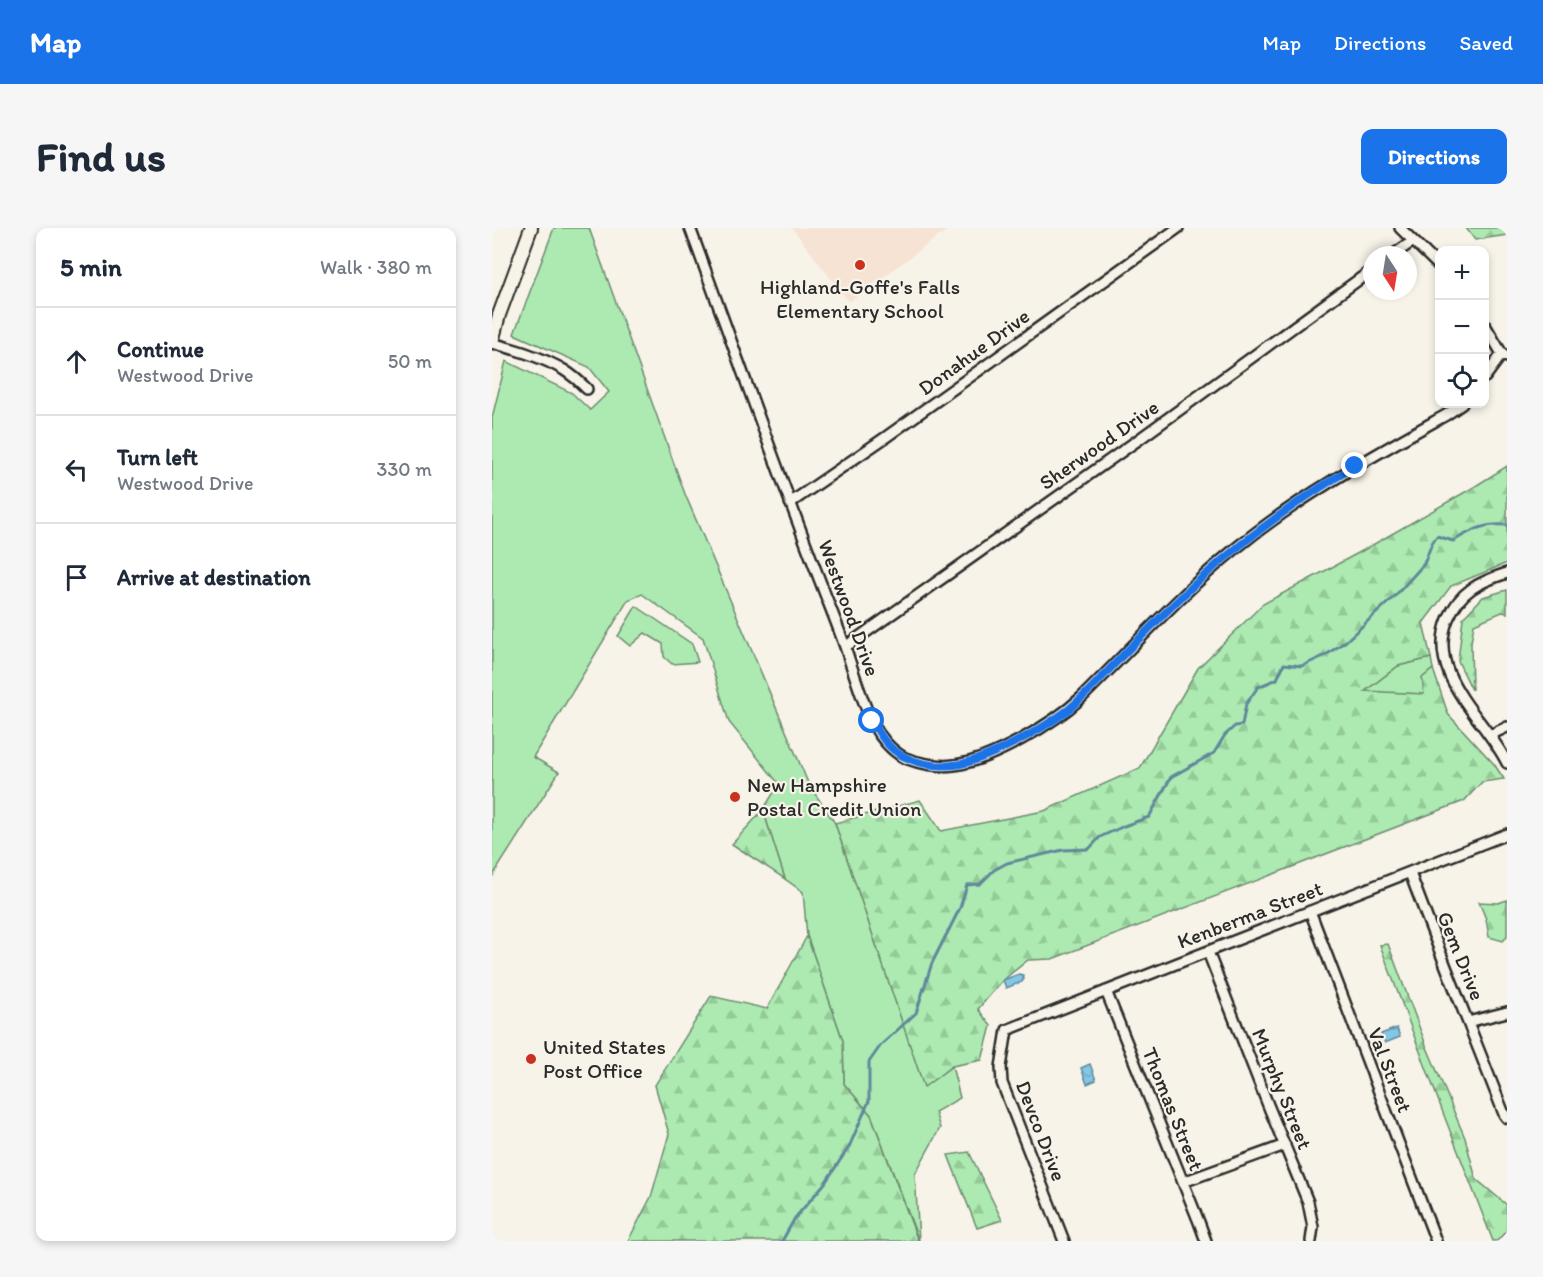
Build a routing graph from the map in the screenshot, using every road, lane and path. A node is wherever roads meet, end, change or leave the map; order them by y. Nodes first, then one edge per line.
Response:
1 (531, 228) edge
2 (690, 228) edge
3 (1178, 228) edge
4 (1400, 228) edge
5 (1413, 241) junction
6 (1406, 246) edge
7 (1435, 262) edge
8 (1363, 277) edge
9 (1489, 331) edge
10 (492, 343) edge
11 (1504, 355) edge
12 (1489, 372) edge
13 (587, 388) dead end
14 (1456, 408) edge
15 (790, 503) junction
16 (1507, 573) edge
17 (845, 646) junction
18 (1507, 727) edge
19 (1490, 735) junction
20 (1507, 763) edge
21 (1507, 834) edge
22 (1410, 873) junction
23 (1310, 911) junction
24 (1208, 952) junction
25 (1106, 991) junction
26 (1507, 1012) edge
27 (1468, 1022) junction
28 (1007, 1030) joint
29 (1507, 1118) edge
30 (1285, 1145) junction
31 (1183, 1182) junction
32 (1064, 1241) edge
33 (1206, 1241) edge
34 (1311, 1241) edge
35 (1436, 1241) edge

1 - 10 street
2 - 15 street, Westwood Drive
3 - 15 street, Donahue Drive
4 - 5 street
5 - 6 street
5 - 7 street
8 - 17 street, Sherwood Drive
9 - 11 street
10 - 13 street
11 - 12 street
14 - 17 street, Westwood Drive
15 - 17 street, Westwood Drive
16 - 19 street
18 - 19 street
19 - 20 street
21 - 22 street, Kenberma Street
22 - 23 street, Kenberma Street
22 - 27 street, Gem Drive
23 - 24 street, Kenberma Street
23 - 35 street, Val Street
24 - 25 street, Kenberma Street
24 - 30 street, Murphy Street
25 - 28 street, Kenberma Street
25 - 31 street, Thomas Street
26 - 27 street
27 - 29 street, Gem Drive
28 - 32 street, Devco Drive
30 - 31 street
30 - 34 street, Murphy Street
31 - 33 street, Thomas Street

